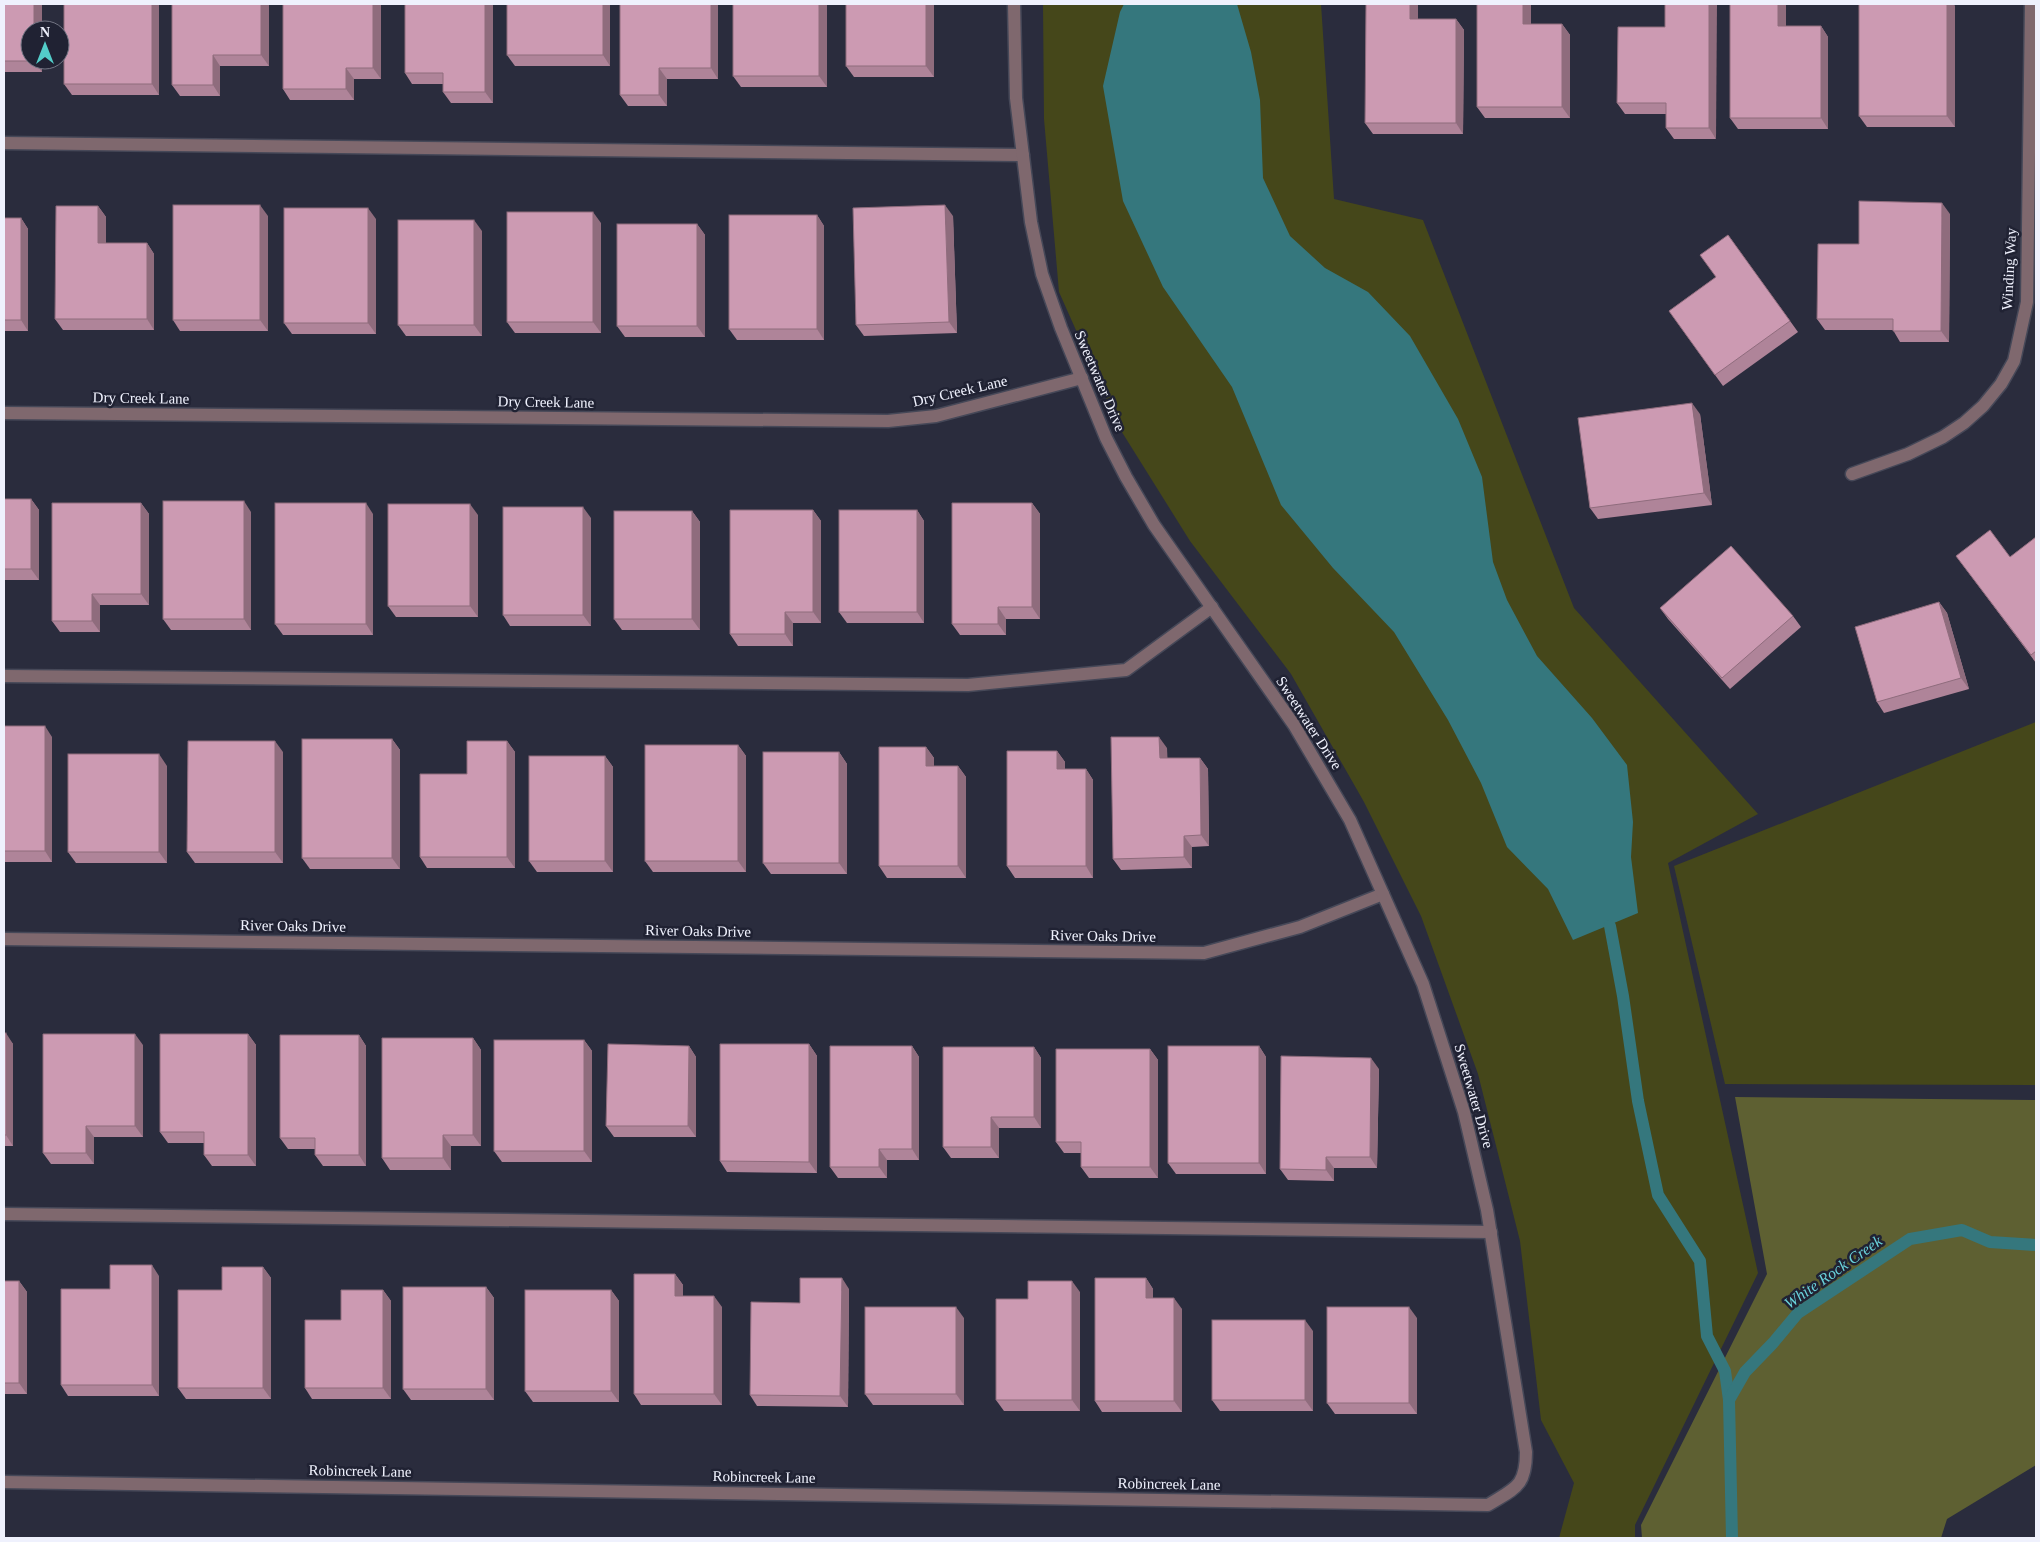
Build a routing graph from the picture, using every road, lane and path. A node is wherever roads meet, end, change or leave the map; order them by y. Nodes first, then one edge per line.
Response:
1 (1014, 4) edge
2 (2031, 4) edge
3 (4, 143) edge
4 (1023, 155) junction
5 (1082, 378) junction
6 (4, 413) edge
7 (1852, 474) dead end
8 (1212, 607) junction
9 (4, 676) edge
10 (1383, 894) junction
11 (4, 939) edge
12 (4, 1214) edge
13 (1491, 1232) junction
14 (4, 1482) edge
15 (1519, 1485) joint

1 - 4 street, Sweetwater Drive
2 - 7 street, Winding Way
3 - 4 street
4 - 5 street, Sweetwater Drive
5 - 6 street, Dry Creek Lane
5 - 8 street, Sweetwater Drive
8 - 9 street
8 - 10 street, Sweetwater Drive
10 - 11 street, River Oaks Drive
10 - 13 street, Sweetwater Drive
12 - 13 street
13 - 15 street, Sweetwater Drive
14 - 15 street, Robincreek Lane

